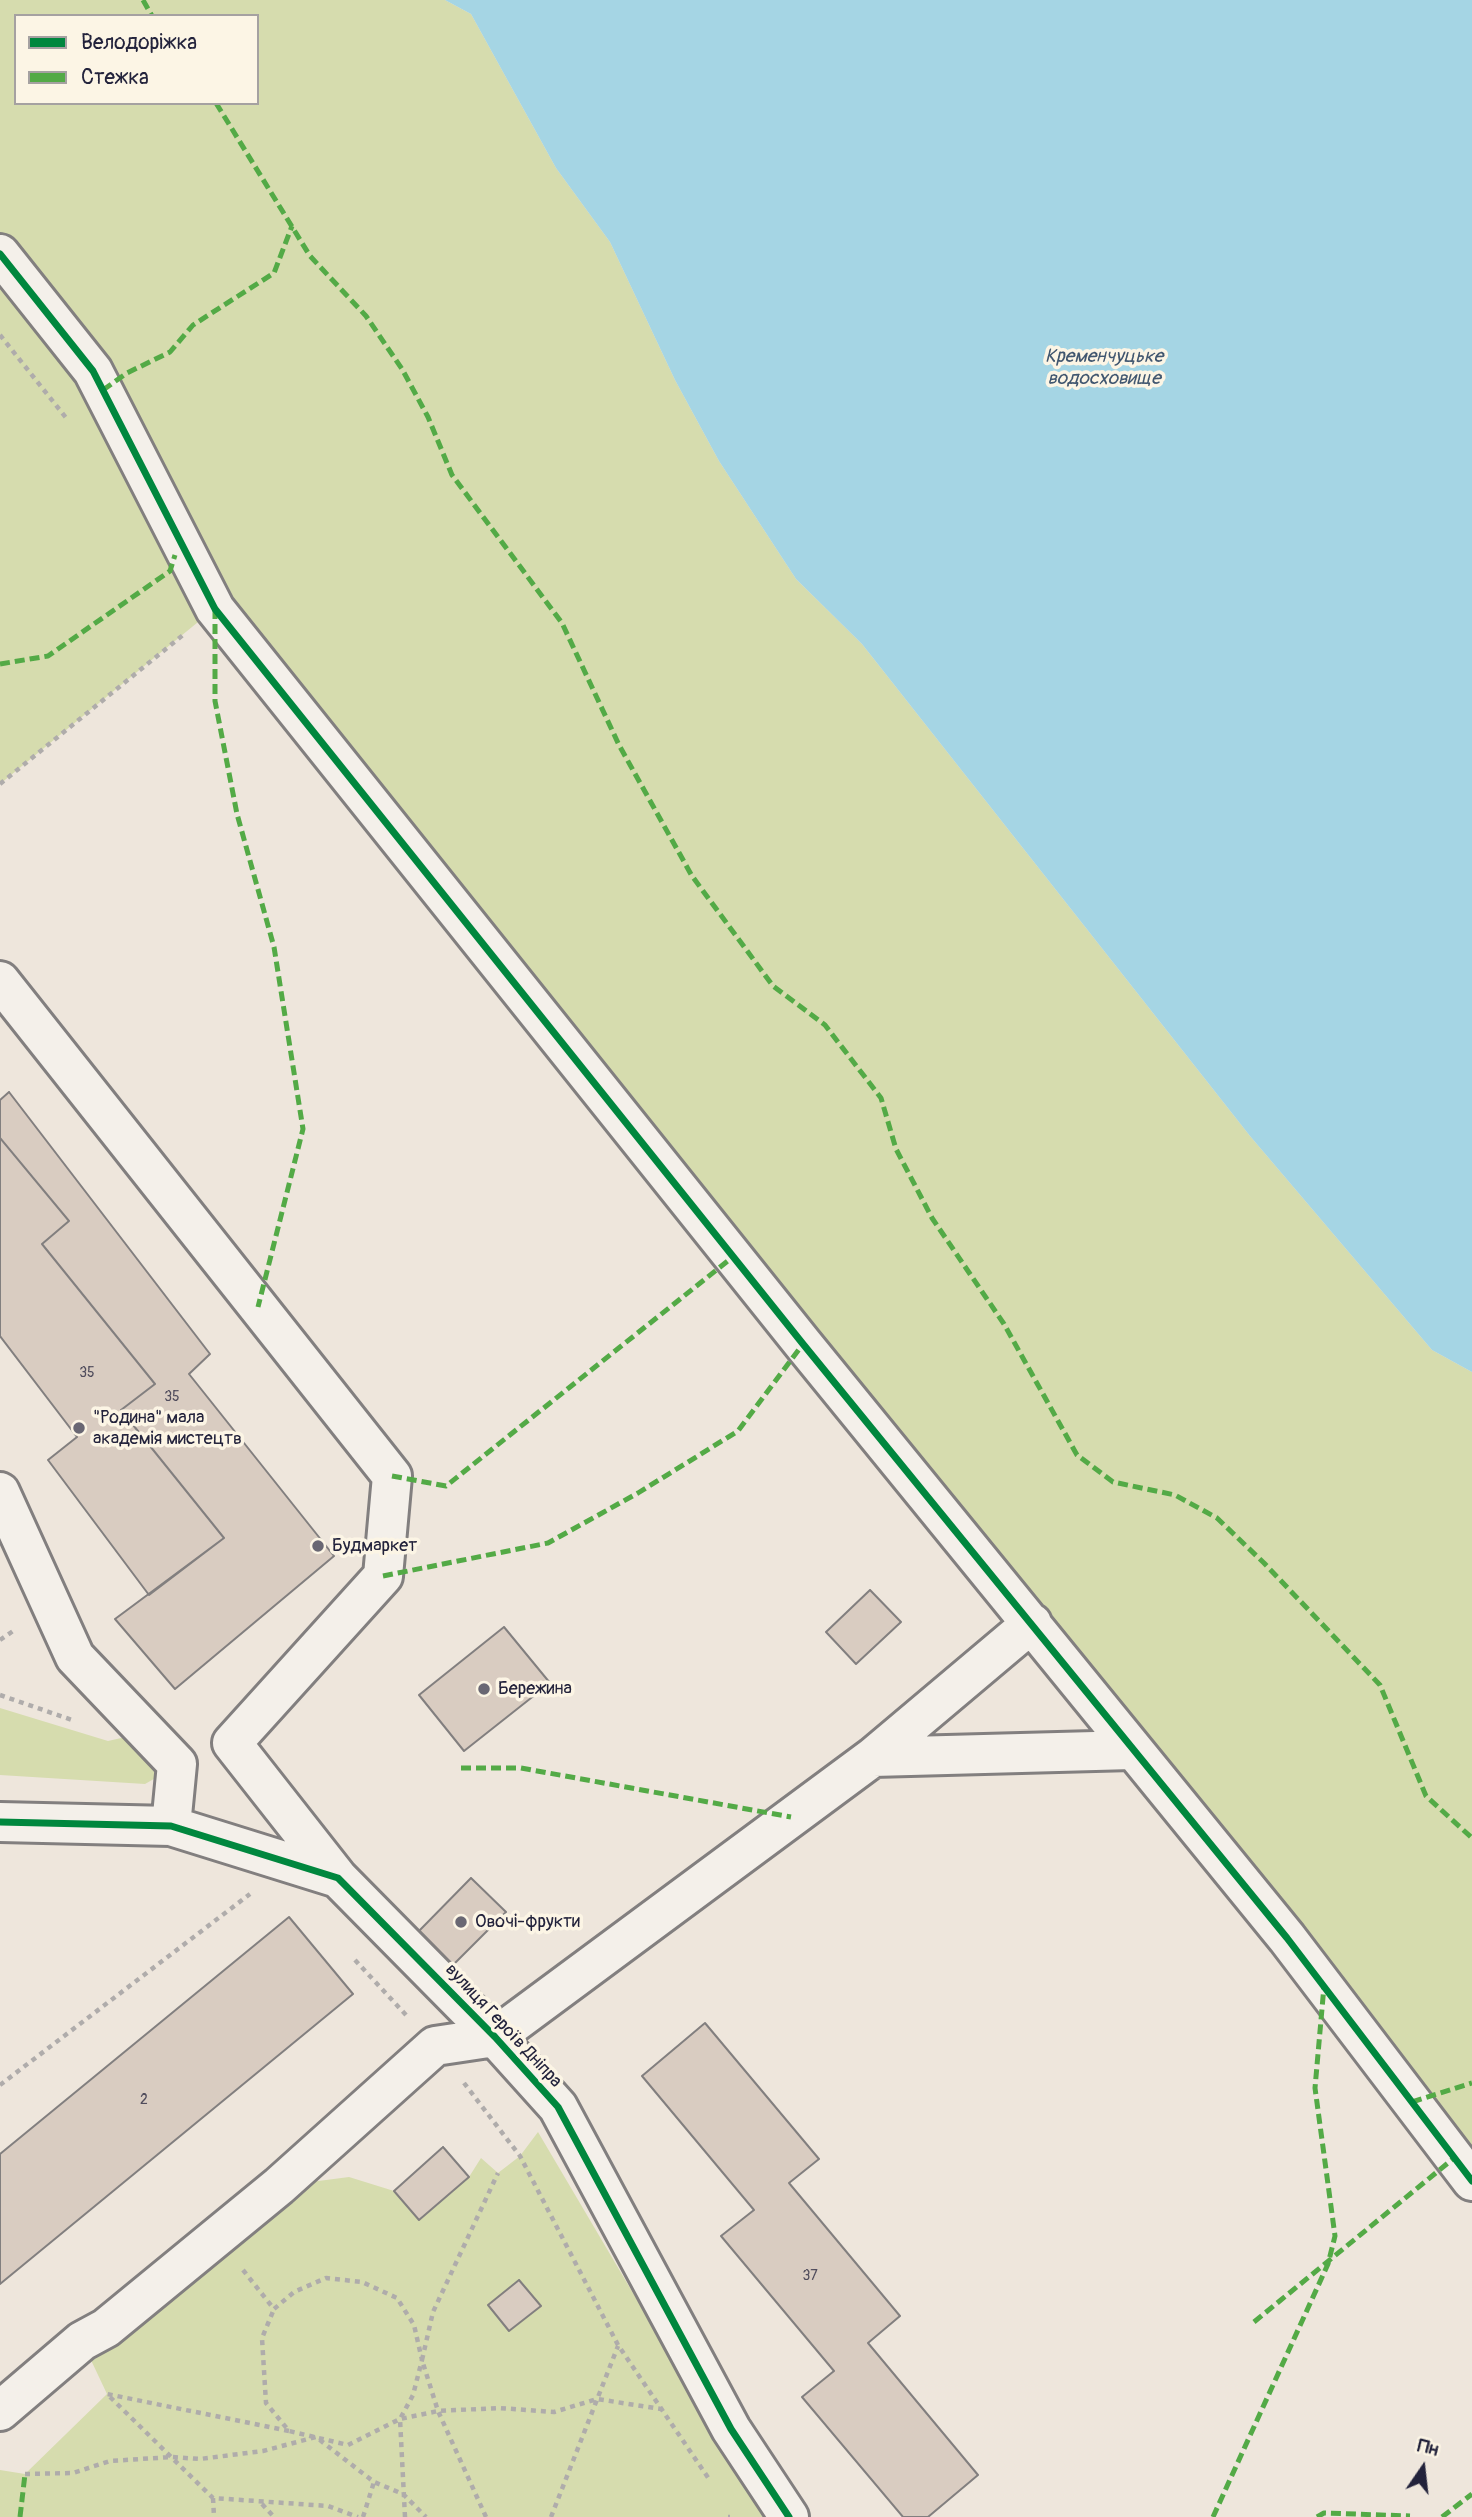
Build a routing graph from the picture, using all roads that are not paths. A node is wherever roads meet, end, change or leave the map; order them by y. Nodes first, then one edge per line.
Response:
1 (0, 254) edge
2 (0, 981) edge
3 (0, 1492) edge
4 (1031, 1623) junction
5 (1132, 1750) junction
6 (873, 1757) junction
7 (0, 1822) edge
8 (171, 1826) junction
9 (338, 1878) junction
10 (495, 2037) junction
11 (1472, 2182) edge
12 (0, 2411) edge
13 (789, 2517) edge

1 - 4 street
2 - 9 street
3 - 8 street
4 - 5 street
4 - 6 street
5 - 6 street
5 - 11 street
6 - 10 street
7 - 8 street, вулиця Героїв Дніпра
8 - 9 street, вулиця Героїв Дніпра
9 - 10 street, вулиця Героїв Дніпра
10 - 12 street
10 - 13 street, вулиця Героїв Дніпра

